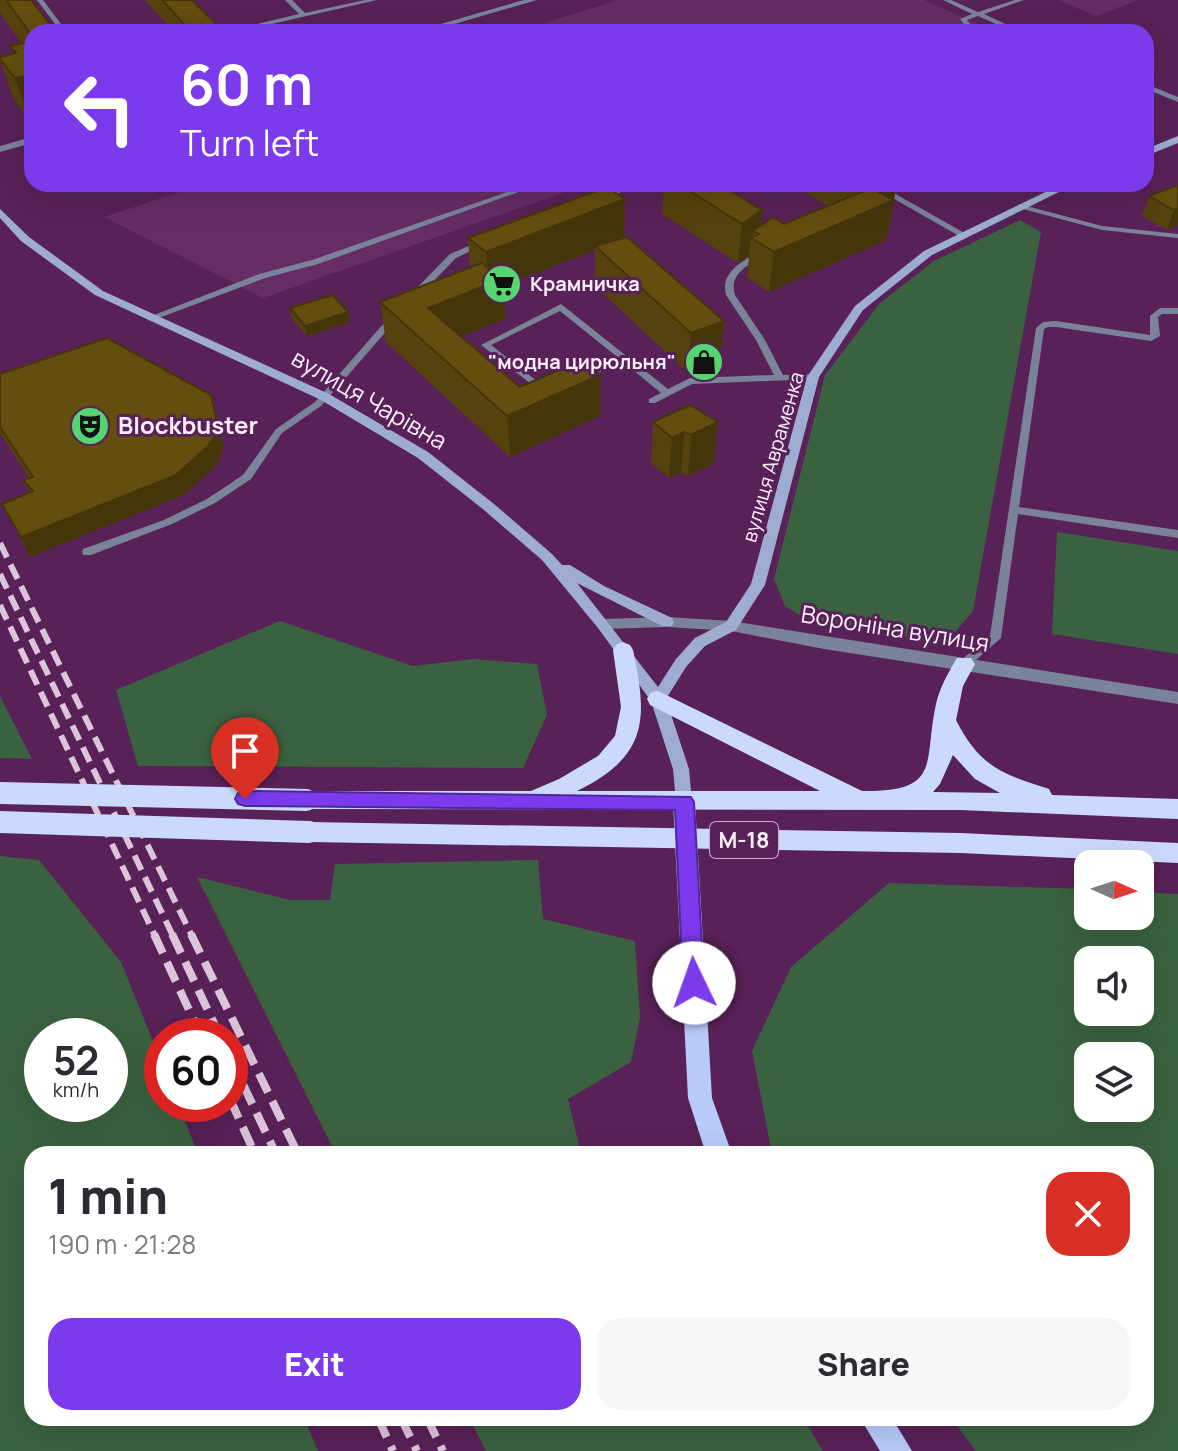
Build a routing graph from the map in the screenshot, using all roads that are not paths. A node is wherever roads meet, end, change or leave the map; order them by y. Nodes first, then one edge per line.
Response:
1 (40, 0) edge
2 (288, 0) edge
3 (374, 0) edge
4 (533, 0) edge
5 (946, 0) edge
6 (1021, 0) edge
7 (303, 15) junction
8 (980, 15) junction
9 (58, 24) edge
10 (263, 24) edge
11 (446, 24) edge
12 (967, 24) edge
13 (1001, 24) edge
14 (1154, 90) edge
15 (1178, 100) edge
16 (1178, 139) edge
17 (24, 142) edge
18 (0, 149) edge
19 (1154, 150) edge
20 (514, 192) edge
21 (614, 192) edge
22 (886, 192) edge
23 (1053, 192) edge
24 (590, 201) edge
25 (1022, 206) junction
26 (0, 212) edge
27 (964, 235) junction
28 (1178, 236) edge
29 (495, 238) edge
30 (775, 245) edge
31 (411, 300) edge
32 (400, 311) edge
33 (1178, 311) edge
34 (153, 317) junction
35 (622, 357) junction
36 (813, 377) junction
37 (780, 378) junction
38 (573, 382) edge
39 (560, 388) edge
40 (667, 393) junction
41 (325, 397) junction
42 (652, 401) dead end
43 (1013, 510) junction
44 (1178, 534) edge
45 (87, 552) dead end
46 (547, 557) junction
47 (667, 622) junction
48 (603, 624) junction
49 (731, 626) junction
50 (623, 650) junction
51 (964, 664) junction
52 (1178, 698) edge
53 (658, 699) junction
54 (946, 723) junction
55 (0, 793) edge
56 (529, 801) junction
57 (899, 801) junction
58 (684, 802) junction
59 (862, 802) junction
60 (1084, 806) junction
61 (1178, 809) edge
62 (0, 822) edge
63 (686, 838) junction
64 (1178, 853) edge
65 (716, 1146) edge
66 (880, 1426) edge
67 (897, 1451) edge

1 - 9 lane
2 - 7 lane
3 - 7 lane
4 - 11 street
5 - 8 lane
6 - 8 lane
7 - 10 lane
8 - 12 lane
8 - 13 lane
14 - 15 lane
16 - 19 main road
17 - 18 street
20 - 34 lane
21 - 24 lane
22 - 27 lane
23 - 25 main road, вулиця Авраменка
25 - 27 main road, вулиця Авраменка
25 - 28 lane
26 - 34 main road, вулиця Чарівна
27 - 36 main road, вулиця Авраменка
29 - 31 lane
30 - 37 lane
32 - 41 lane
33 - 43 lane
34 - 41 main road, вулиця Чарівна
35 - 38 lane
35 - 39 lane
35 - 40 lane
36 - 37 lane
36 - 49 main road, вулиця Авраменка
37 - 40 lane
40 - 42 lane
41 - 45 lane
41 - 46 main road, вулиця Чарівна
43 - 44 lane
43 - 51 lane
46 - 47 main road
46 - 48 main road, вулиця Чарівна
47 - 48 street, Вороніна вулиця
47 - 49 street, Вороніна вулиця
48 - 50 main road, вулиця Чарівна
49 - 51 street, Вороніна вулиця
49 - 53 main road
50 - 53 main road, вулиця Чарівна
50 - 56 highway
51 - 52 street, Вороніна вулиця
51 - 54 highway
53 - 58 main road, вулиця Чарівна
53 - 59 highway
54 - 57 highway
54 - 60 highway
55 - 56 highway, М-18, bridge
56 - 58 highway, М-18
57 - 59 highway, М-18
57 - 60 highway, М-18
58 - 59 highway, М-18
58 - 63 main road
60 - 61 highway, М-18
62 - 63 highway, М-18, bridge
63 - 64 highway, М-18
63 - 65 main road
66 - 67 main road

